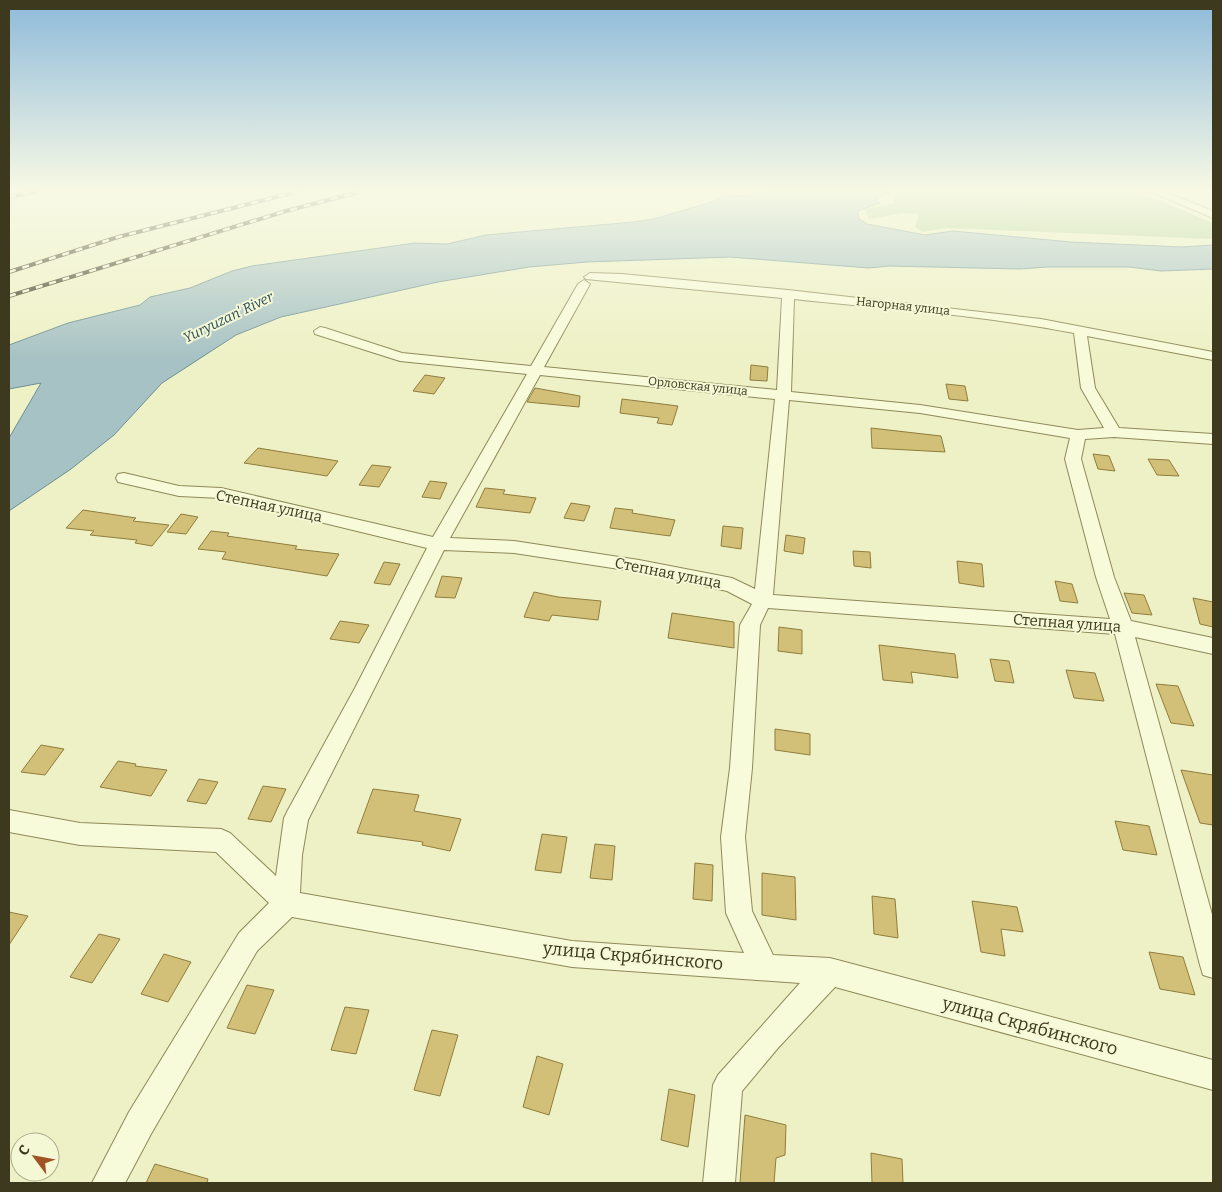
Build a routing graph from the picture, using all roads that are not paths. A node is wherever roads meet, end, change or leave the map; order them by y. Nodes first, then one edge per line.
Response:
1 (788, 294) junction
2 (320, 331) dead end
3 (1080, 331) junction
4 (1213, 356) edge
5 (535, 369) junction
6 (784, 395) junction
7 (1114, 432) junction
8 (1078, 435) junction
9 (1213, 439) edge
10 (124, 478) dead end
11 (438, 544) junction
12 (763, 601) junction
13 (1123, 627) junction
14 (1213, 646) edge
15 (9, 820) edge
16 (287, 903) junction
17 (1213, 965) edge
18 (765, 967) junction
19 (830, 972) junction
20 (1213, 1075) edge
21 (108, 1183) edge
22 (718, 1183) edge

1 - 3 street, Нагорная улица
1 - 5 street, Нагорная улица
1 - 6 street
2 - 5 street, Орловская улица
3 - 4 street, Нагорная улица
3 - 7 street
5 - 6 street, Орловская улица
5 - 11 street
6 - 8 street, Орловская улица
6 - 12 street
7 - 8 street, Орловская улица
7 - 9 street, Орловская улица
8 - 13 street
10 - 11 street, Степная улица
11 - 12 street, Степная улица
11 - 16 street
12 - 13 street, Степная улица
12 - 18 street
13 - 14 street, Степная улица
13 - 17 street
15 - 16 street
16 - 18 street, улица Скрябинского
16 - 21 street
18 - 19 street, улица Скрябинского
19 - 20 street, улица Скрябинского
19 - 22 street

